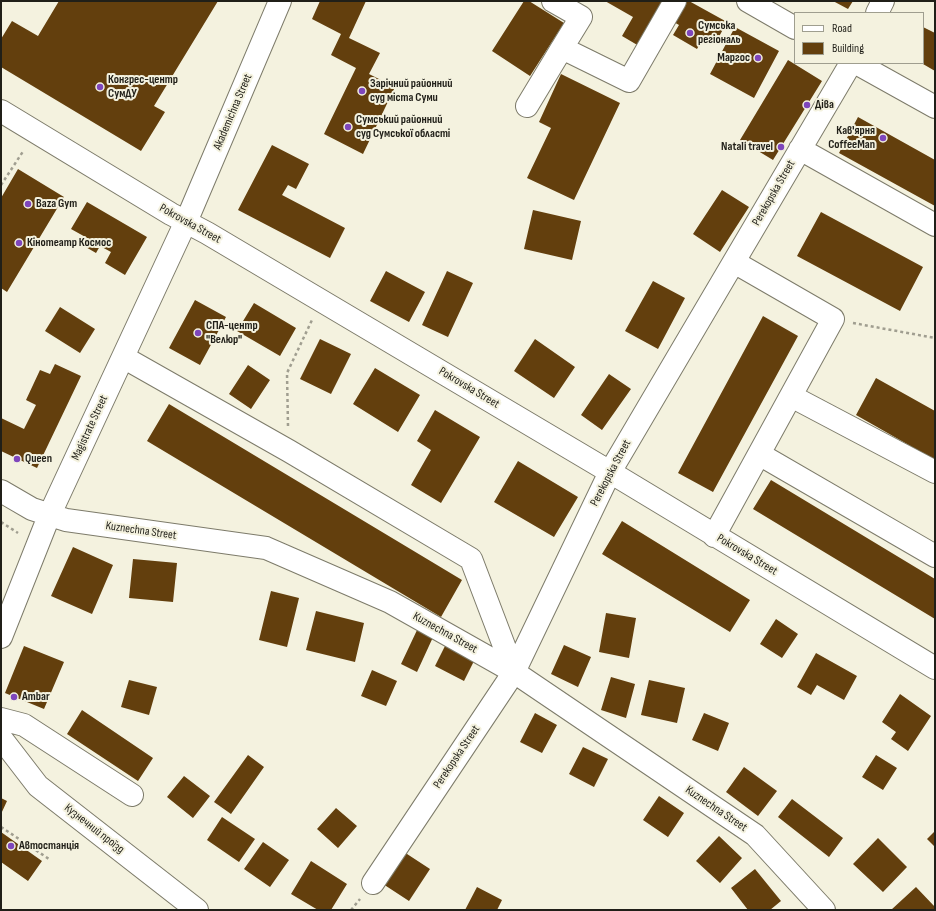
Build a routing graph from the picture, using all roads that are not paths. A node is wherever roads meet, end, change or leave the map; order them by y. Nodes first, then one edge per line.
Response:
1 (280, 1) edge
2 (554, 1) edge
3 (675, 1) edge
4 (748, 1) edge
5 (883, 1) edge
6 (878, 12) edge
7 (794, 27) edge
8 (562, 48) junction
9 (850, 64) edge
10 (858, 64) edge
11 (526, 106) dead end
12 (935, 107) edge
13 (1, 111) edge
14 (800, 149) junction
15 (186, 222) junction
16 (935, 225) edge
17 (734, 262) junction
18 (123, 357) junction
19 (791, 396) junction
20 (759, 454) junction
21 (610, 472) junction
22 (935, 472) edge
23 (1, 491) edge
24 (49, 516) junction
25 (714, 536) junction
26 (935, 556) edge
27 (1, 637) edge
28 (935, 668) edge
29 (514, 672) junction
30 (1, 719) edge
31 (1, 738) edge
32 (132, 795) dead end
33 (373, 882) dead end
34 (197, 910) edge
35 (824, 910) edge

1 - 15 street, Akademichna Street
2 - 8 street
3 - 8 street
4 - 7 street
5 - 6 street
8 - 11 street
9 - 14 street, Perekopska Street
10 - 12 street
13 - 15 street, Pokrovska Street
14 - 16 street
14 - 17 street, Perekopska Street
15 - 18 street, Magistrate Street
15 - 21 street, Pokrovska Street
17 - 19 street
17 - 21 street, Perekopska Street
18 - 24 street, Magistrate Street
18 - 29 street
19 - 20 street
19 - 22 street
20 - 25 street
20 - 26 street
21 - 25 street, Pokrovska Street
21 - 29 street, Perekopska Street
23 - 24 street, Kuznechna Street
24 - 27 street, Magistrate Street
24 - 29 street, Kuznechna Street
25 - 28 street, Pokrovska Street
29 - 33 street, Perekopska Street
29 - 35 street, Kuznechna Street
30 - 32 street
31 - 34 street, Кузнечний проїзд

